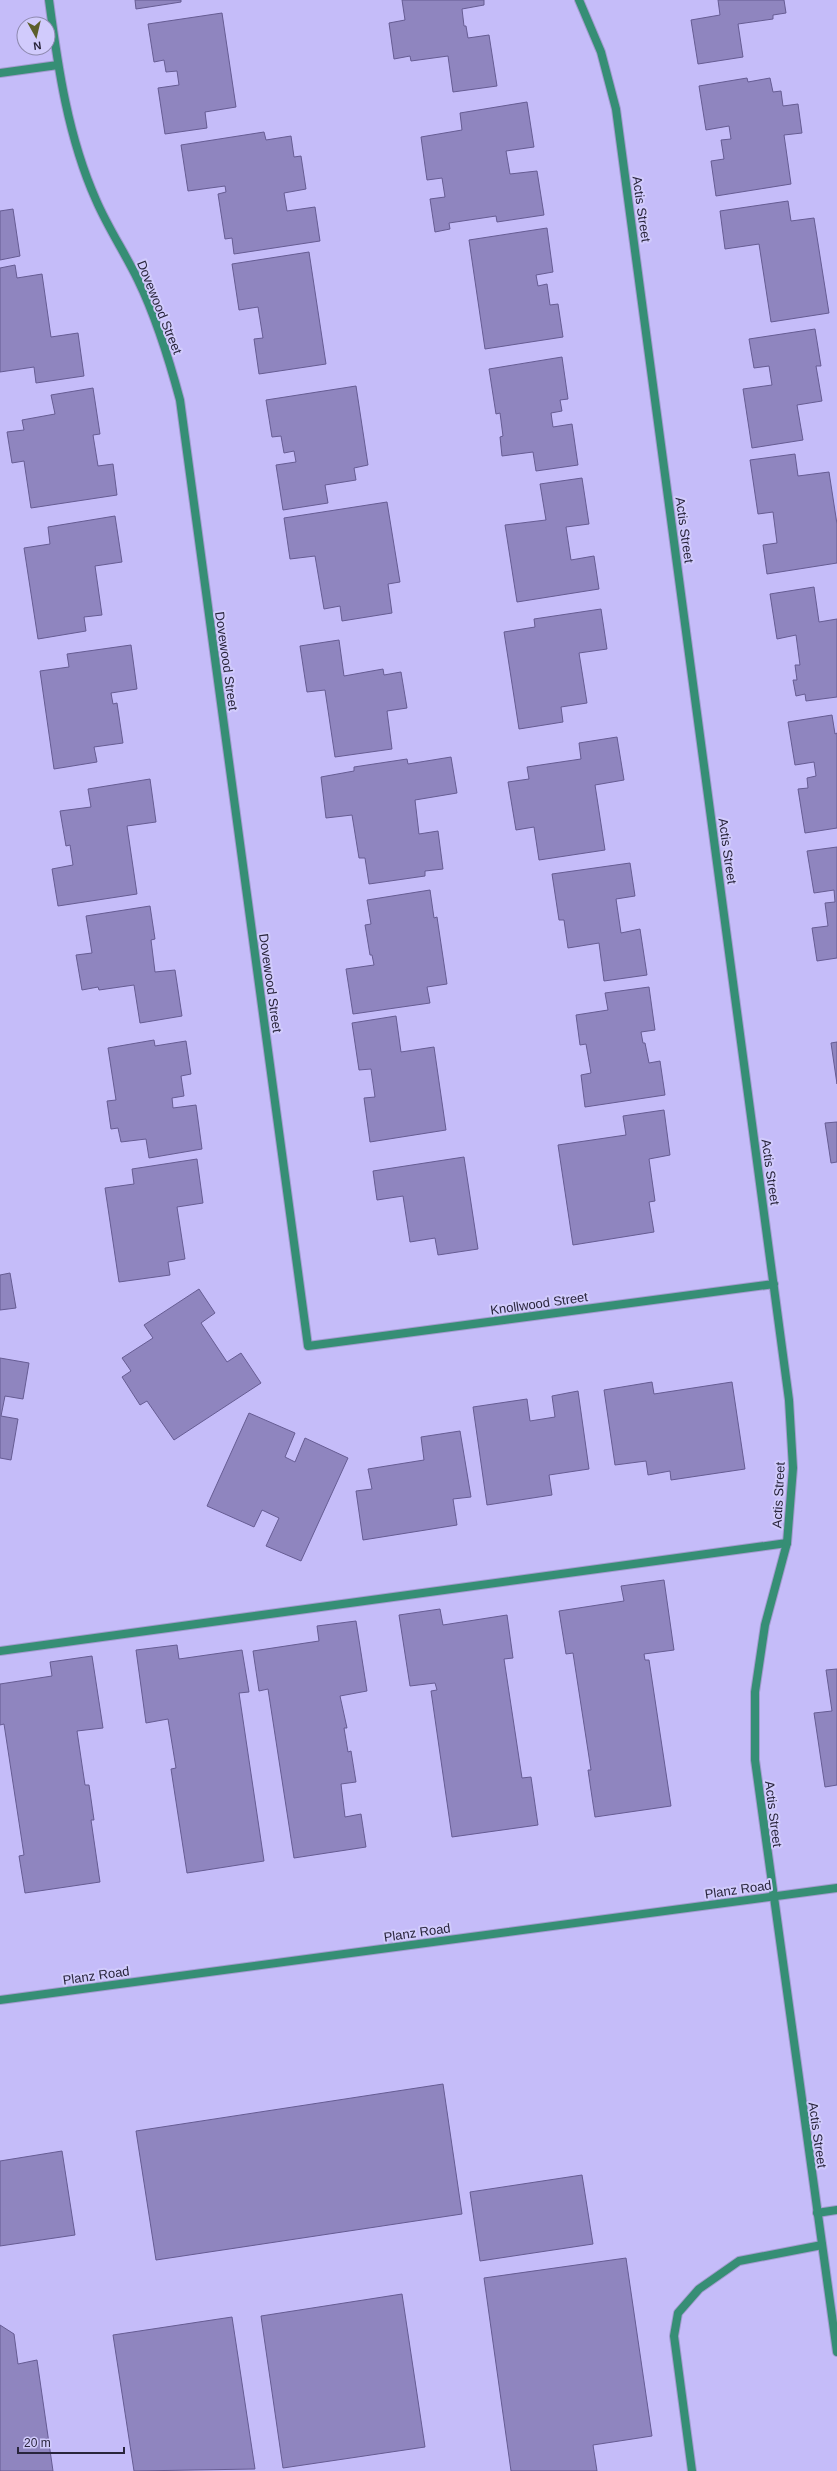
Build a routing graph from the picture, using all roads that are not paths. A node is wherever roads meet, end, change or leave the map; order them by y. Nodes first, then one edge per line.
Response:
1 (49, 0) edge
2 (579, 0) edge
3 (58, 65) junction
4 (0, 73) edge
5 (774, 1284) junction
6 (308, 1346) joint
7 (787, 1543) junction
8 (0, 1651) edge
9 (837, 1888) edge
10 (772, 1897) junction
11 (0, 2000) edge
12 (837, 2210) edge
13 (817, 2213) junction
14 (822, 2245) junction
15 (837, 2352) edge
16 (692, 2471) edge

1 - 3 street, Dovewood Street
2 - 5 street, Actis Street
3 - 4 street
3 - 6 street, Dovewood Street
5 - 6 street, Knollwood Street
5 - 7 street, Actis Street
7 - 8 street
7 - 10 street, Actis Street
9 - 10 street, Planz Road
10 - 11 street, Planz Road
10 - 13 street, Actis Street
12 - 13 street
13 - 14 street, Actis Street
14 - 15 street, Actis Street
14 - 16 street

